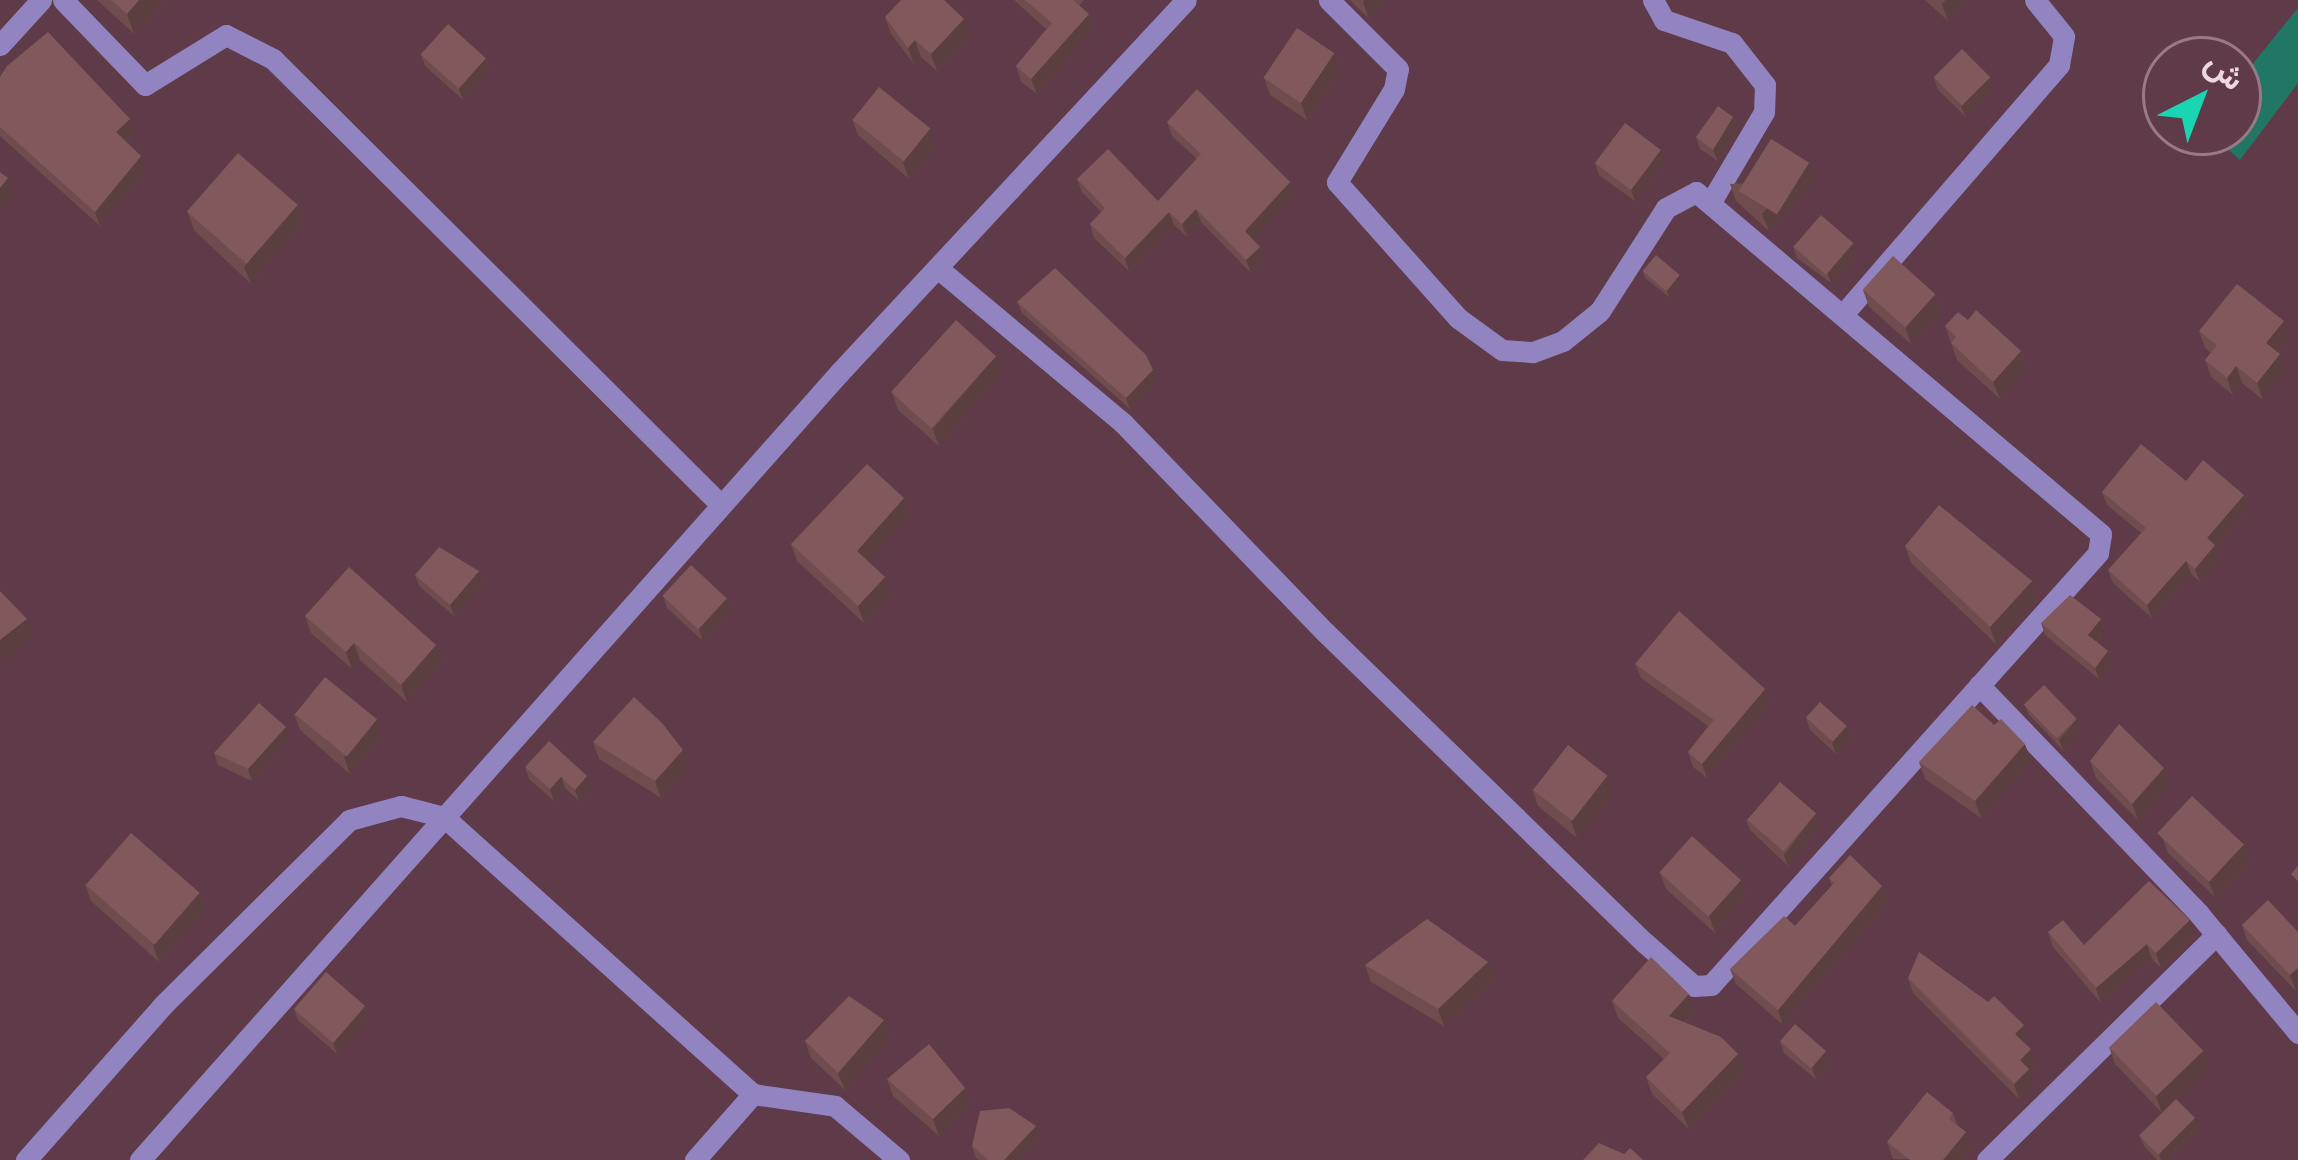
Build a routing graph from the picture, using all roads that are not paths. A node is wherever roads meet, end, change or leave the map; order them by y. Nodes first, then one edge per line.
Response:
1 (41, 0) edge
2 (63, 0) edge
3 (1186, 0) edge
4 (1329, 0) edge
5 (1653, 0) edge
6 (2035, 0) edge
7 (0, 45) edge
8 (1712, 200) junction
9 (940, 270) junction
10 (1845, 312) junction
11 (722, 505) junction
12 (1979, 685) junction
13 (444, 817) junction
14 (2216, 934) junction
15 (2298, 1033) edge
16 (752, 1094) junction
17 (26, 1160) edge
18 (140, 1160) edge
19 (694, 1160) edge
20 (899, 1160) edge
21 (1987, 1160) edge

1 - 7 street
2 - 11 street
3 - 9 street
4 - 8 street
5 - 8 street
6 - 10 street
8 - 10 street
9 - 11 street
9 - 12 street
10 - 12 street
11 - 13 street
12 - 14 street
13 - 16 street
13 - 17 street
13 - 18 street
14 - 15 street
14 - 21 street
16 - 19 street
16 - 20 street

